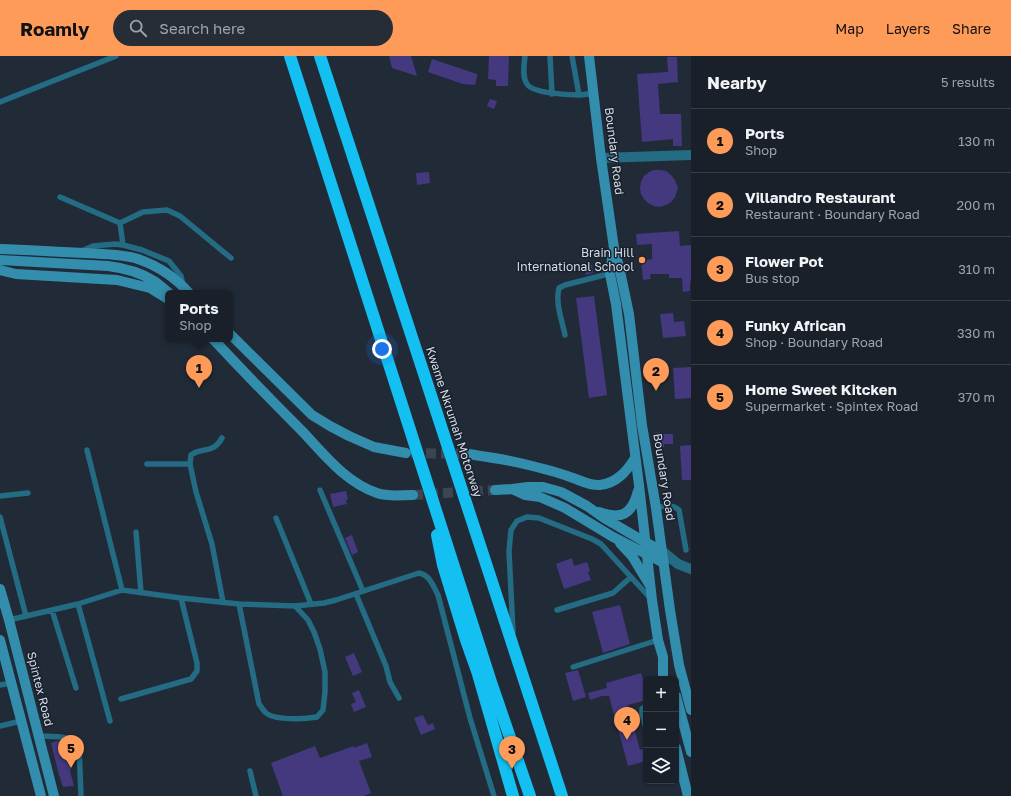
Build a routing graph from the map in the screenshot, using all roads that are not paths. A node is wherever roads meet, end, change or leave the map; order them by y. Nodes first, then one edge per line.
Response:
1 (116, 56) edge
2 (290, 56) edge
3 (320, 56) edge
4 (525, 56) edge
5 (550, 56) edge
6 (572, 56) edge
7 (590, 56) edge
8 (593, 93) junction
9 (552, 94) junction
10 (579, 95) junction
11 (0, 102) edge
12 (691, 155) edge
13 (601, 158) junction
14 (60, 197) dead end
15 (120, 223) junction
16 (123, 245) junction
17 (614, 248) junction
18 (0, 249) edge
19 (79, 253) junction
20 (230, 258) dead end
21 (0, 260) edge
22 (0, 270) edge
23 (620, 271) junction
24 (16, 274) junction
25 (610, 274) junction
26 (0, 276) edge
27 (166, 290) edge
28 (187, 290) edge
29 (165, 297) edge
30 (565, 334) dead end
31 (233, 337) edge
32 (216, 342) edge
33 (232, 342) edge
34 (233, 360) junction
35 (222, 438) dead end
36 (87, 450) dead end
37 (406, 453) tunnel mouth
38 (469, 454) tunnel mouth
39 (636, 458) junction
40 (147, 464) dead end
41 (190, 464) junction
42 (639, 485) junction
43 (512, 489) junction
44 (320, 490) dead end
45 (495, 490) tunnel mouth
46 (28, 493) dead end
47 (413, 495) tunnel mouth
48 (0, 496) edge
49 (435, 508) junction
50 (656, 508) junction
51 (592, 509) junction
52 (0, 517) edge
53 (276, 518) dead end
54 (136, 532) dead end
55 (613, 536) junction
56 (645, 542) junction
57 (686, 550) dead end
58 (662, 551) junction
59 (646, 553) junction
60 (664, 563) junction
61 (678, 564) junction
62 (691, 569) edge
63 (631, 577) junction
64 (650, 587) junction
65 (0, 589) edge
66 (122, 590) junction
67 (363, 591) junction
68 (141, 593) junction
69 (356, 594) junction
70 (181, 598) junction
71 (652, 600) junction
72 (223, 602) junction
73 (78, 604) junction
74 (240, 604) junction
75 (311, 604) junction
76 (295, 606) junction
77 (52, 610) junction
78 (557, 610) dead end
79 (26, 616) junction
80 (9, 620) junction
81 (0, 640) edge
82 (658, 640) junction
83 (514, 650) junction
84 (662, 657) junction
85 (573, 667) dead end
86 (663, 676) edge
87 (669, 676) edge
88 (11, 683) junction
89 (0, 685) edge
90 (76, 688) dead end
91 (399, 698) dead end
92 (121, 699) dead end
93 (679, 707) edge
94 (691, 710) edge
95 (110, 721) dead end
96 (21, 722) junction
97 (0, 726) edge
98 (39, 736) junction
99 (691, 752) edge
100 (679, 760) edge
101 (250, 771) dead end
102 (41, 796) edge
103 (54, 796) edge
104 (81, 796) edge
105 (256, 796) edge
106 (494, 796) edge
107 (513, 796) edge
108 (530, 796) edge
109 (562, 796) edge
110 (688, 796) edge

1 - 11 lane
2 - 49 highway
3 - 83 highway, Kwame Nkrumah Motorway
4 - 9 lane
5 - 9 lane
6 - 10 lane
7 - 8 main road, Boundary Road
8 - 10 lane
8 - 13 main road, Boundary Road
9 - 10 lane
12 - 13 street
13 - 17 main road, Boundary Road
14 - 15 lane
15 - 16 lane
15 - 20 lane
16 - 19 lane
16 - 28 lane
17 - 23 main road, Boundary Road
17 - 25 main road, Boundary Road
18 - 19 main road
19 - 28 main road
21 - 27 main road
22 - 24 main road
23 - 25 lane
23 - 50 main road, Boundary Road
24 - 26 main road
24 - 29 main road
25 - 30 lane
25 - 39 main road, Boundary Road
31 - 37 main road
32 - 34 main road
33 - 34 main road
34 - 47 main road
35 - 41 lane
36 - 66 lane
38 - 39 main road
39 - 42 main road, Boundary Road
40 - 41 lane
41 - 72 lane
42 - 51 main road
42 - 56 main road, Boundary Road
43 - 45 main road
43 - 51 main road
43 - 55 main road
44 - 67 lane
46 - 48 lane
49 - 107 highway
49 - 108 highway
50 - 57 lane
50 - 58 main road, Boundary Road
51 - 56 main road
52 - 79 lane
53 - 75 lane
54 - 68 lane
55 - 59 main road
55 - 64 main road
56 - 58 main road
56 - 59 main road, Boundary Road
58 - 60 main road, Boundary Road
58 - 61 street
59 - 60 main road
59 - 64 main road, Boundary Road
60 - 61 street
60 - 94 main road, Boundary Road
61 - 62 street
63 - 71 lane
63 - 78 lane
63 - 83 lane
64 - 71 main road, Boundary Road
65 - 80 main road, Spintex Road
66 - 68 lane
66 - 73 lane
67 - 69 lane
67 - 106 lane
68 - 70 lane
69 - 75 lane
69 - 91 lane
70 - 72 lane
70 - 92 lane
71 - 82 main road, Boundary Road
72 - 74 lane
73 - 77 lane
73 - 95 lane
74 - 76 lane
74 - 76 lane
75 - 76 lane
77 - 79 lane
77 - 90 lane
79 - 80 lane
80 - 98 main road, Spintex Road
81 - 88 main road
82 - 84 main road, Boundary Road
82 - 85 lane
83 - 109 highway, Kwame Nkrumah Motorway
84 - 86 main road, Boundary Road
84 - 87 main road
88 - 89 lane
88 - 96 main road
93 - 99 main road
96 - 97 lane
96 - 102 main road
98 - 103 main road, Spintex Road
98 - 104 lane
100 - 110 main road
101 - 105 lane

